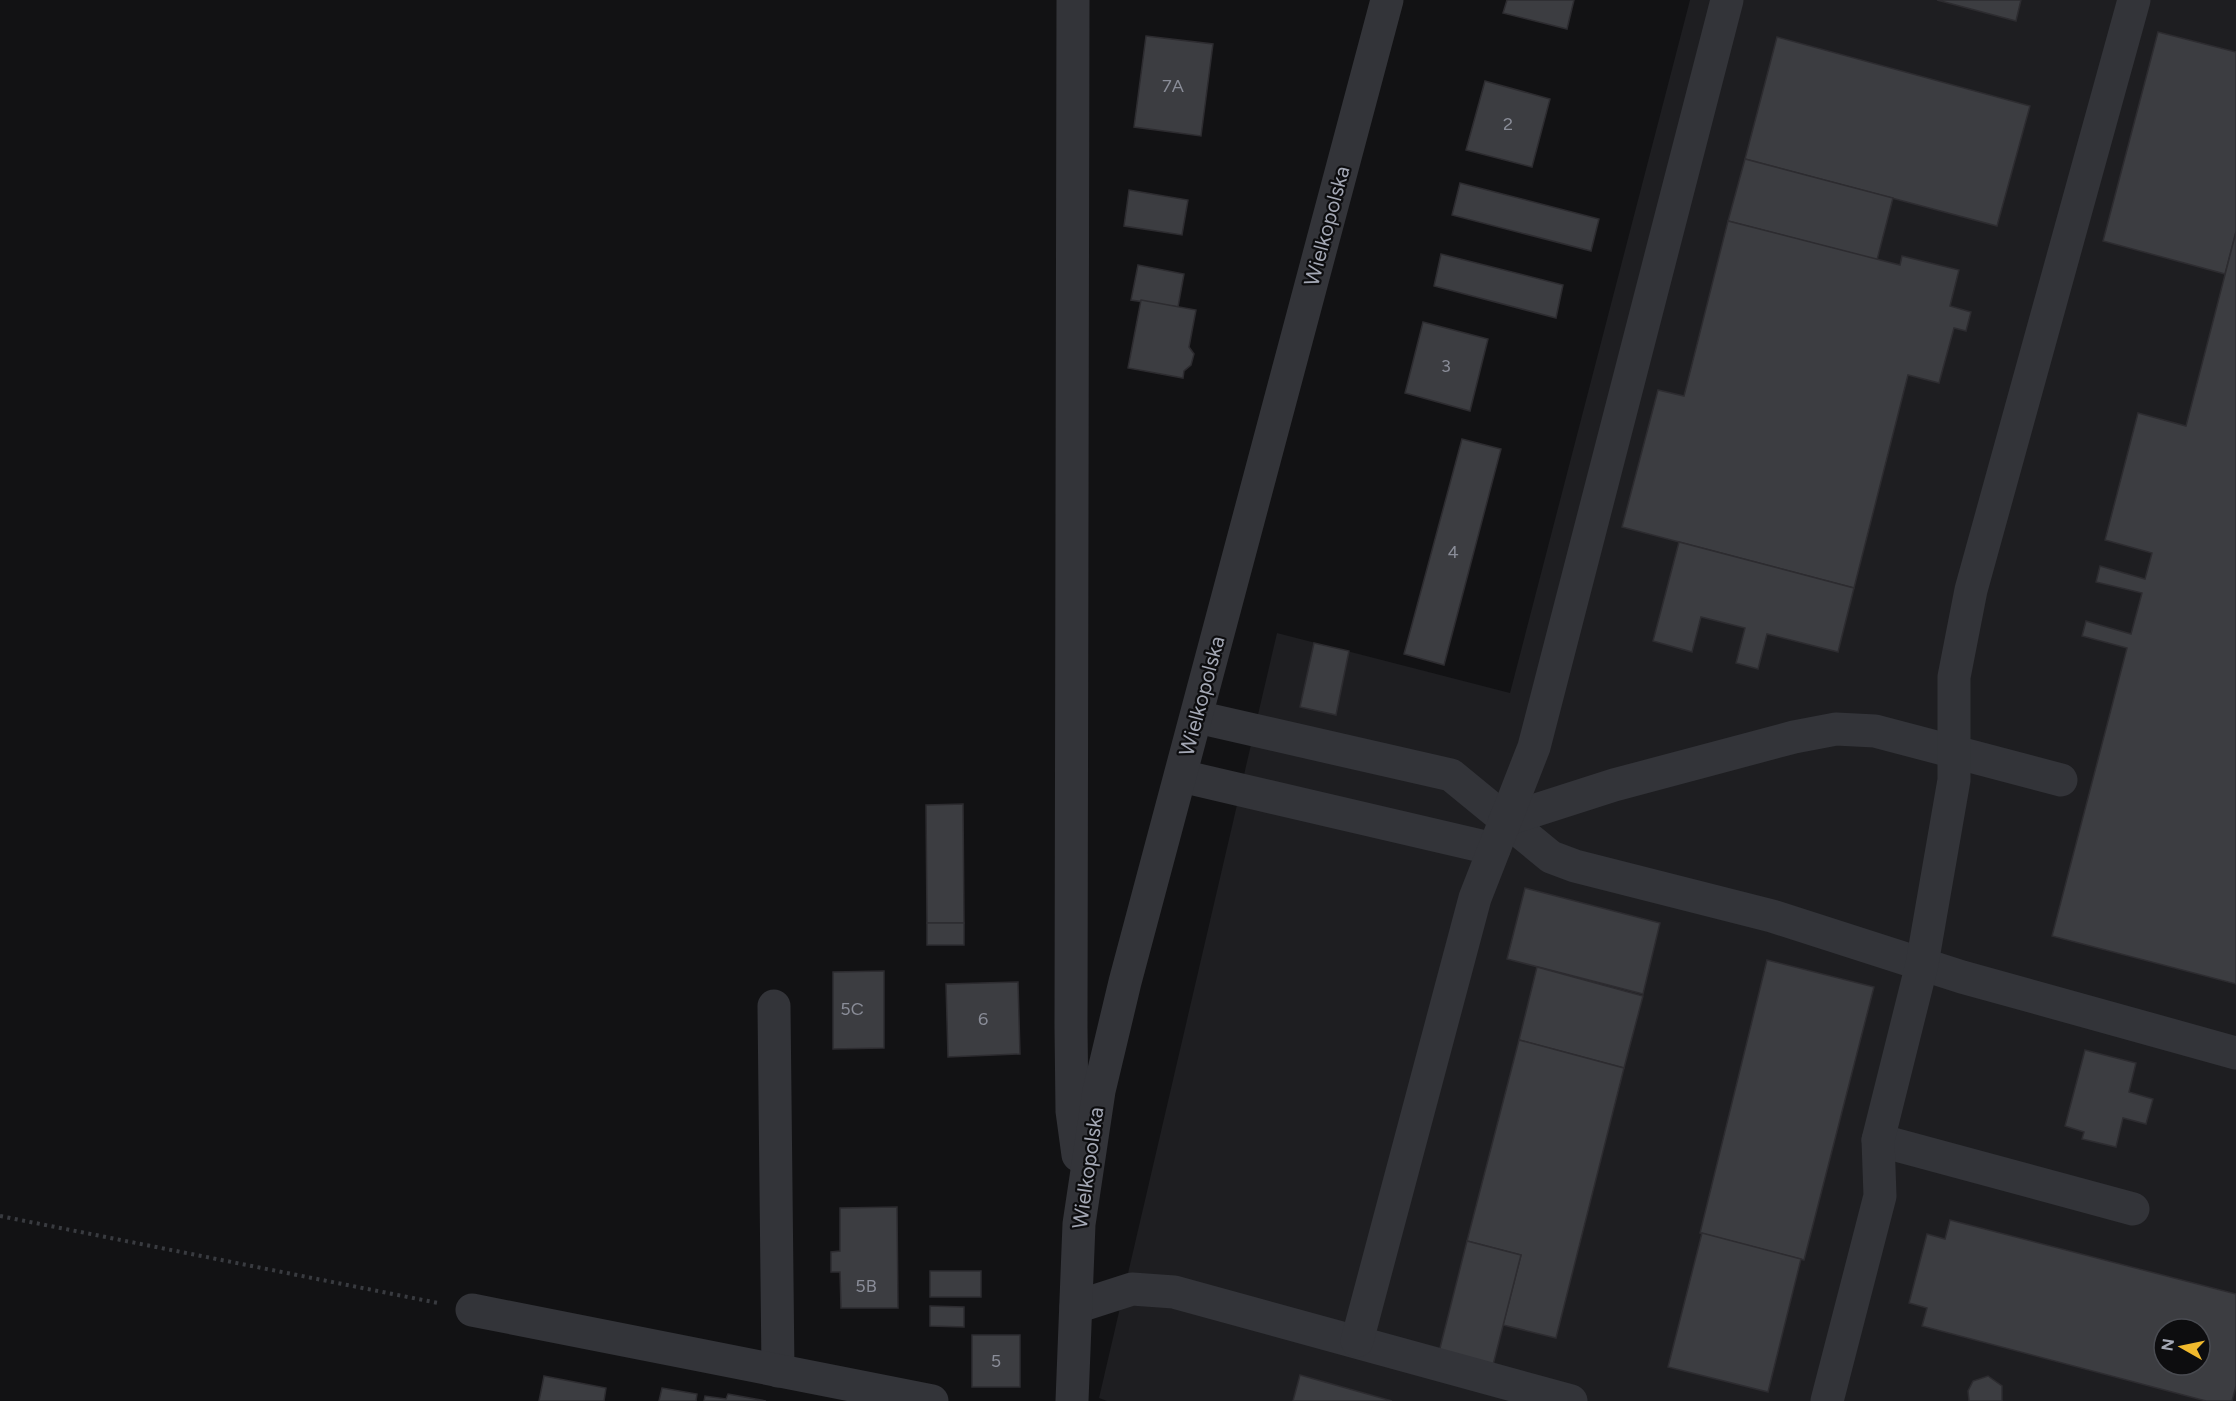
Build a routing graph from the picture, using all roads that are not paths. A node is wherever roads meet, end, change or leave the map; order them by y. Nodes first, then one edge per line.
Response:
1 (1073, 0) edge
2 (1387, 0) edge
3 (1727, 0) edge
4 (2134, 0) edge
5 (1197, 717) junction
6 (1954, 750) junction
7 (1181, 776) junction
8 (2061, 780) dead end
9 (1499, 834) junction
10 (1922, 964) junction
11 (774, 1006) dead end
12 (2236, 1053) edge
13 (1878, 1140) junction
14 (1083, 1198) junction
15 (2133, 1209) dead end
16 (1076, 1307) junction
17 (472, 1310) road end
18 (1357, 1341) junction
19 (778, 1371) junction
20 (932, 1401) edge
21 (1072, 1401) edge
22 (1571, 1401) edge
23 (1827, 1401) edge

1 - 14 street
2 - 5 street, Wielkopolska
3 - 9 street
4 - 6 street
5 - 7 street, Wielkopolska
5 - 9 street
6 - 8 street
6 - 9 street
6 - 10 street
7 - 9 street
7 - 14 street, Wielkopolska
9 - 10 street
9 - 18 street
10 - 12 street
10 - 13 street
11 - 19 street
13 - 15 street
13 - 23 street
14 - 16 street, Wielkopolska
16 - 18 street
16 - 21 street, Wielkopolska
17 - 19 street
18 - 22 street
19 - 20 street

